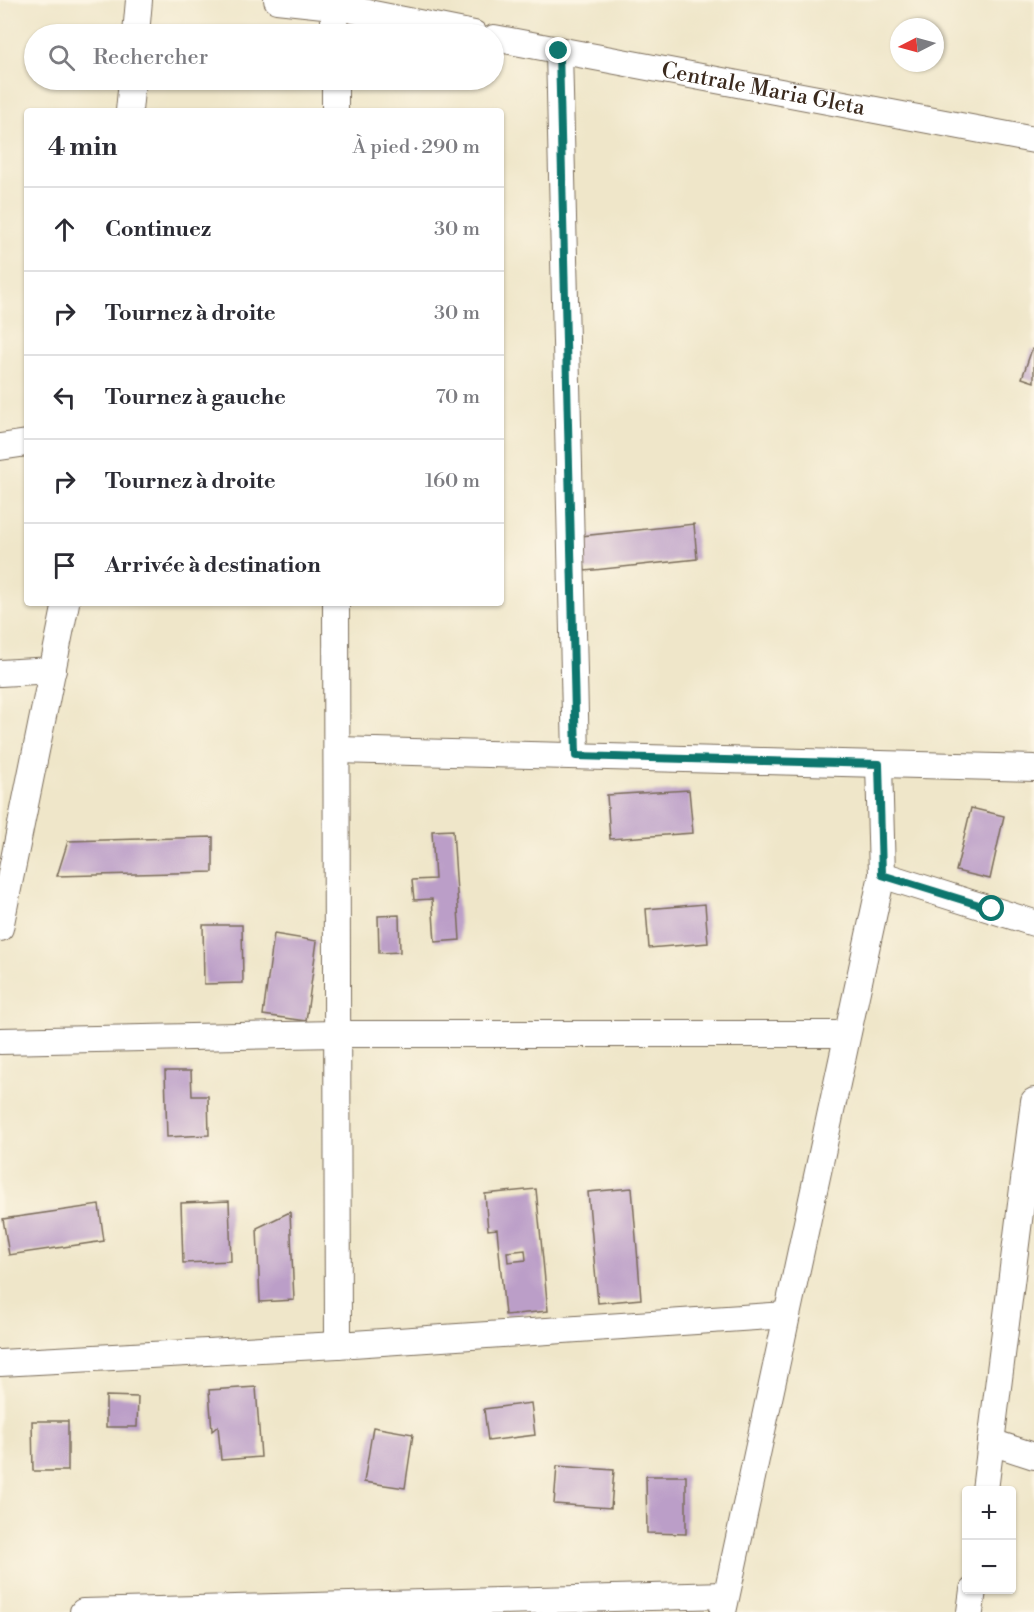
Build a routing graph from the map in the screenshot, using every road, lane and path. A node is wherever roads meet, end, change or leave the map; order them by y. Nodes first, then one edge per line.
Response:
1 (139, 0) edge
2 (277, 0) edge
3 (334, 3) edge
4 (137, 24) edge
5 (335, 24) edge
6 (429, 24) edge
7 (504, 40) edge
8 (559, 51) junction
9 (131, 90) edge
10 (335, 90) edge
11 (129, 108) edge
12 (335, 108) edge
13 (1033, 132) edge
14 (24, 443) edge
15 (0, 447) edge
16 (65, 606) edge
17 (336, 606) edge
18 (52, 670) junction
19 (0, 673) edge
20 (337, 750) junction
21 (576, 756) junction
22 (879, 764) junction
23 (1034, 768) edge
24 (882, 875) junction
25 (4, 889) edge
26 (1034, 922) edge
27 (0, 928) edge
28 (337, 1034) junction
29 (847, 1034) junction
30 (0, 1041) edge
31 (1034, 1101) edge
32 (787, 1315) junction
33 (338, 1345) junction
34 (0, 1363) edge
35 (991, 1442) junction
36 (1034, 1456) edge
37 (986, 1486) edge
38 (972, 1594) edge
39 (725, 1603) edge
40 (83, 1612) edge
41 (970, 1612) edge

1 - 4 street
2 - 3 street
3 - 5 street
3 - 6 street
7 - 8 street, Centrale Maria Gleta
8 - 13 street, Centrale Maria Gleta
8 - 21 street
9 - 11 street
10 - 12 street
14 - 15 street
16 - 18 street
17 - 20 street
18 - 19 street
18 - 25 street
20 - 21 street
20 - 28 street
21 - 22 street
22 - 23 street
22 - 24 street
24 - 26 street
24 - 29 street
25 - 27 street
28 - 29 street
28 - 30 street
28 - 33 street
29 - 32 street
31 - 35 street
32 - 33 street
32 - 39 street
33 - 34 street
35 - 36 street
35 - 37 street
38 - 41 street
39 - 40 street

